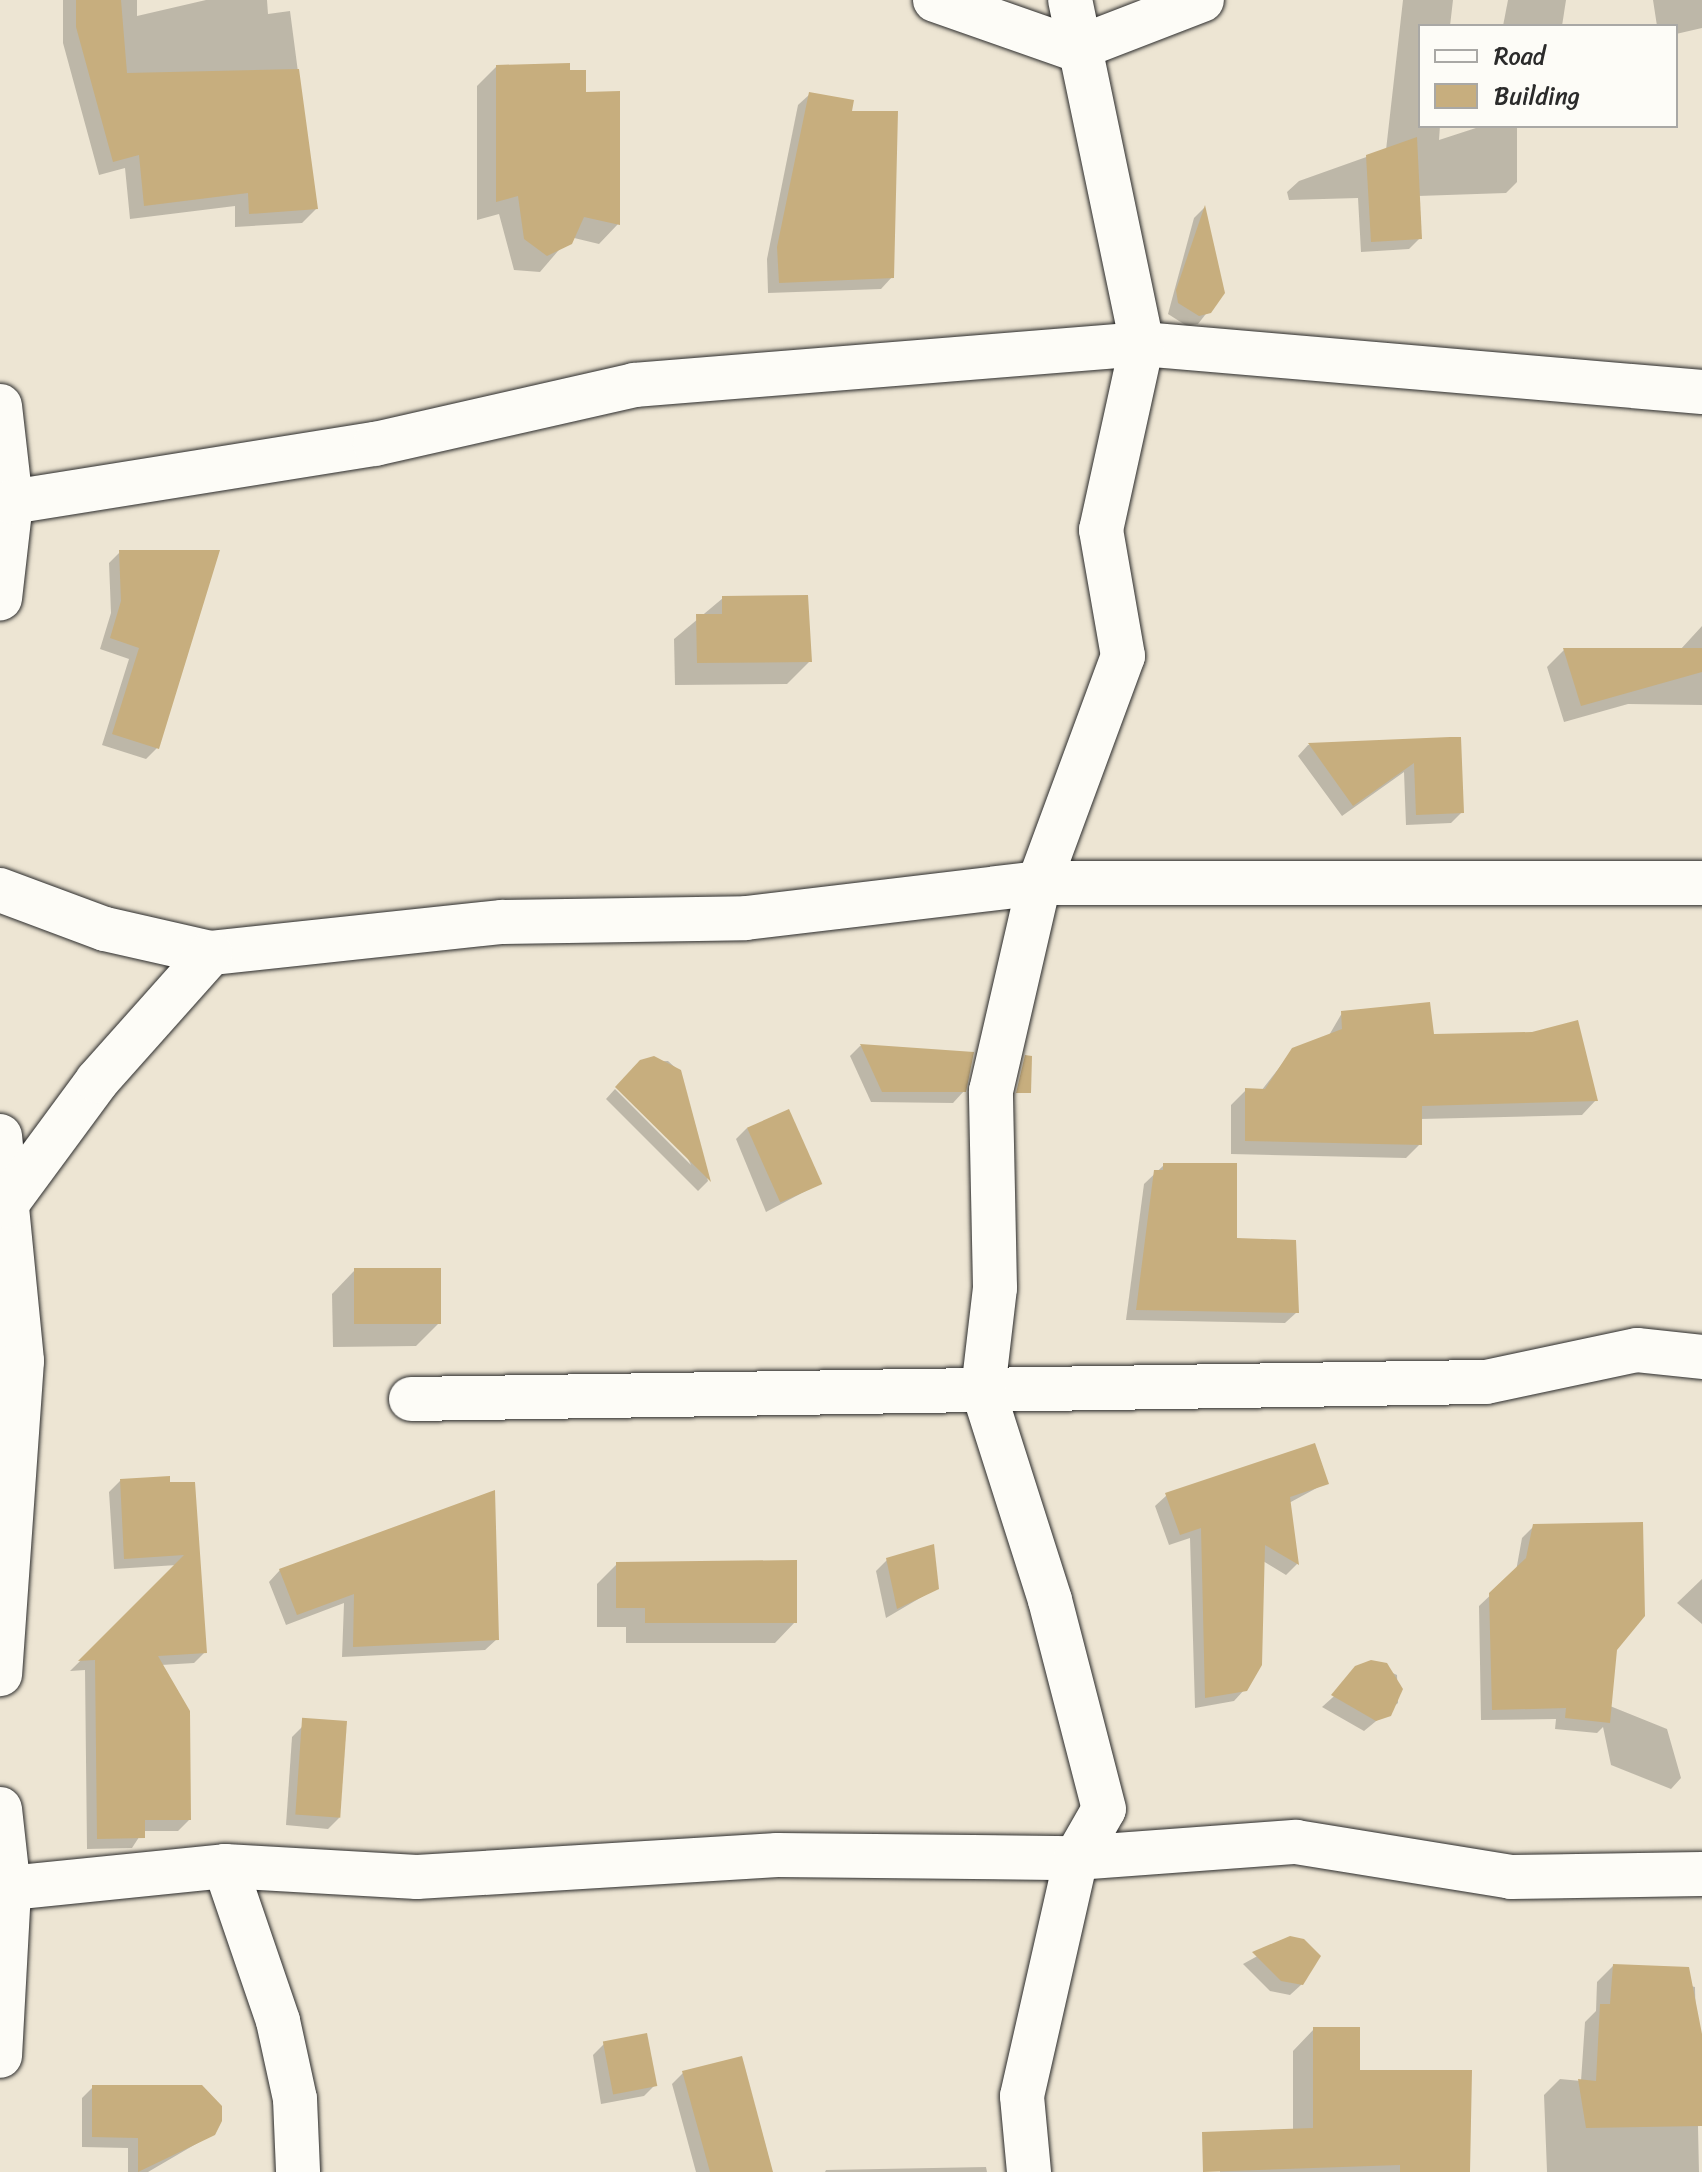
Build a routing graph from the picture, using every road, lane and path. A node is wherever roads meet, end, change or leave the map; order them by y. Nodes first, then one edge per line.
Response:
1 (935, 0) edge
2 (1070, 0) edge
3 (1202, 0) edge
4 (1075, 49) junction
5 (1142, 344) junction
6 (1702, 392) edge
7 (0, 406) edge
8 (11, 502) junction
9 (0, 598) edge
10 (1039, 883) junction
11 (1702, 883) edge
12 (0, 890) edge
13 (211, 953) junction
14 (0, 1136) edge
15 (5, 1206) junction
16 (1702, 1357) edge
17 (11, 1362) edge
18 (983, 1390) junction
19 (411, 1399) dead end
20 (0, 1674) edge
21 (0, 1809) edge
22 (1076, 1858) junction
23 (225, 1866) junction
24 (1702, 1874) edge
25 (4, 1890) edge
26 (0, 2056) edge
27 (298, 2172) edge
28 (1029, 2172) edge

1 - 4 street
2 - 4 street
3 - 4 street
4 - 5 street
5 - 6 street
5 - 8 street
5 - 10 street
7 - 8 street
8 - 9 street
10 - 11 street
10 - 13 street
10 - 18 street
12 - 13 street
13 - 15 street
14 - 15 street
15 - 17 street
16 - 18 street
17 - 20 street
18 - 19 street
18 - 22 street
21 - 25 street
22 - 23 street
22 - 24 street
22 - 28 street
23 - 25 street
23 - 27 street
25 - 26 street

